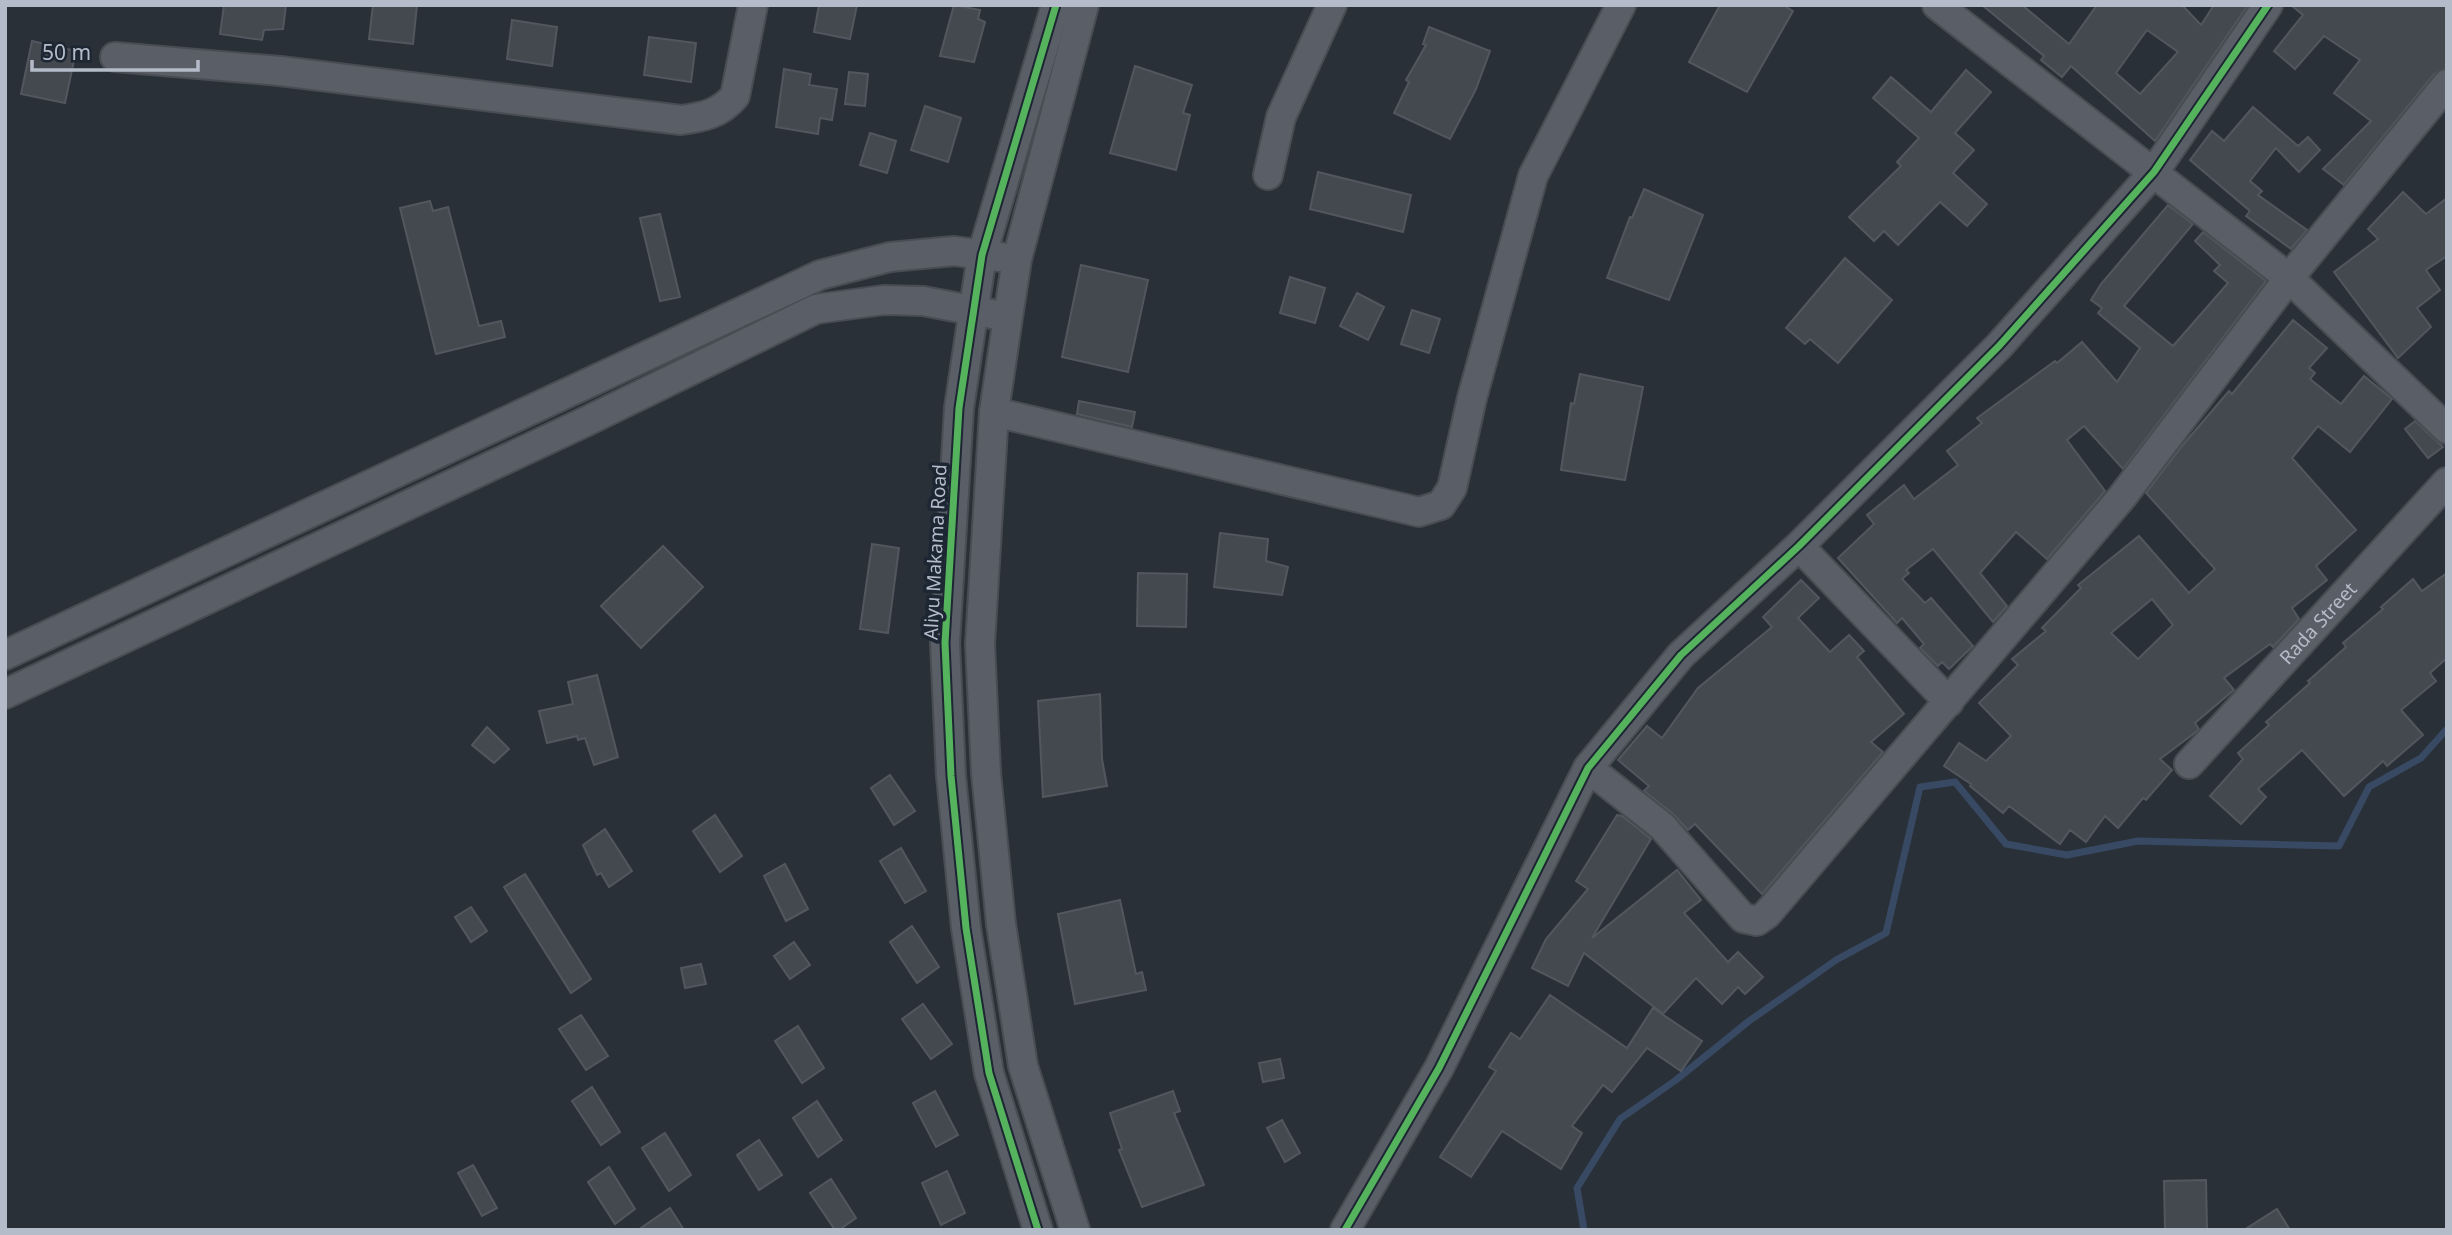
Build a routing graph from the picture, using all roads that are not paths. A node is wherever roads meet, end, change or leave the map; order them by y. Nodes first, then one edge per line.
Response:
1 (753, 5) edge
2 (1056, 5) edge
3 (1084, 5) edge
4 (1332, 5) edge
5 (1621, 5) edge
6 (1937, 5) edge
7 (2269, 5) edge
8 (115, 57) dead end
9 (2447, 84) edge
10 (2154, 172) junction
11 (1268, 175) dead end
12 (982, 255) junction
13 (1017, 259) junction
14 (2289, 278) junction
15 (973, 310) junction
16 (1008, 317) junction
17 (994, 412) junction
18 (2447, 429) edge
19 (2447, 482) edge
20 (1799, 546) junction
21 (5, 655) edge
22 (5, 694) edge
23 (1949, 702) junction
24 (2189, 764) dead end
25 (1588, 768) junction
26 (1038, 1230) edge
27 (1075, 1230) edge
28 (1345, 1230) edge

1 - 8 street
2 - 12 street, Aliyu Makama Road
3 - 13 street
4 - 11 street
5 - 17 street
6 - 10 street
7 - 10 street
9 - 14 street
10 - 14 street
10 - 20 street
12 - 13 street
12 - 15 street, Aliyu Makama Road
12 - 21 street
13 - 16 street
14 - 18 street
14 - 23 street
15 - 16 street
15 - 22 street
15 - 26 street, Aliyu Makama Road
16 - 17 street
17 - 27 street
19 - 24 street, Rada Street
20 - 23 street
20 - 25 street
23 - 25 street
25 - 28 street

